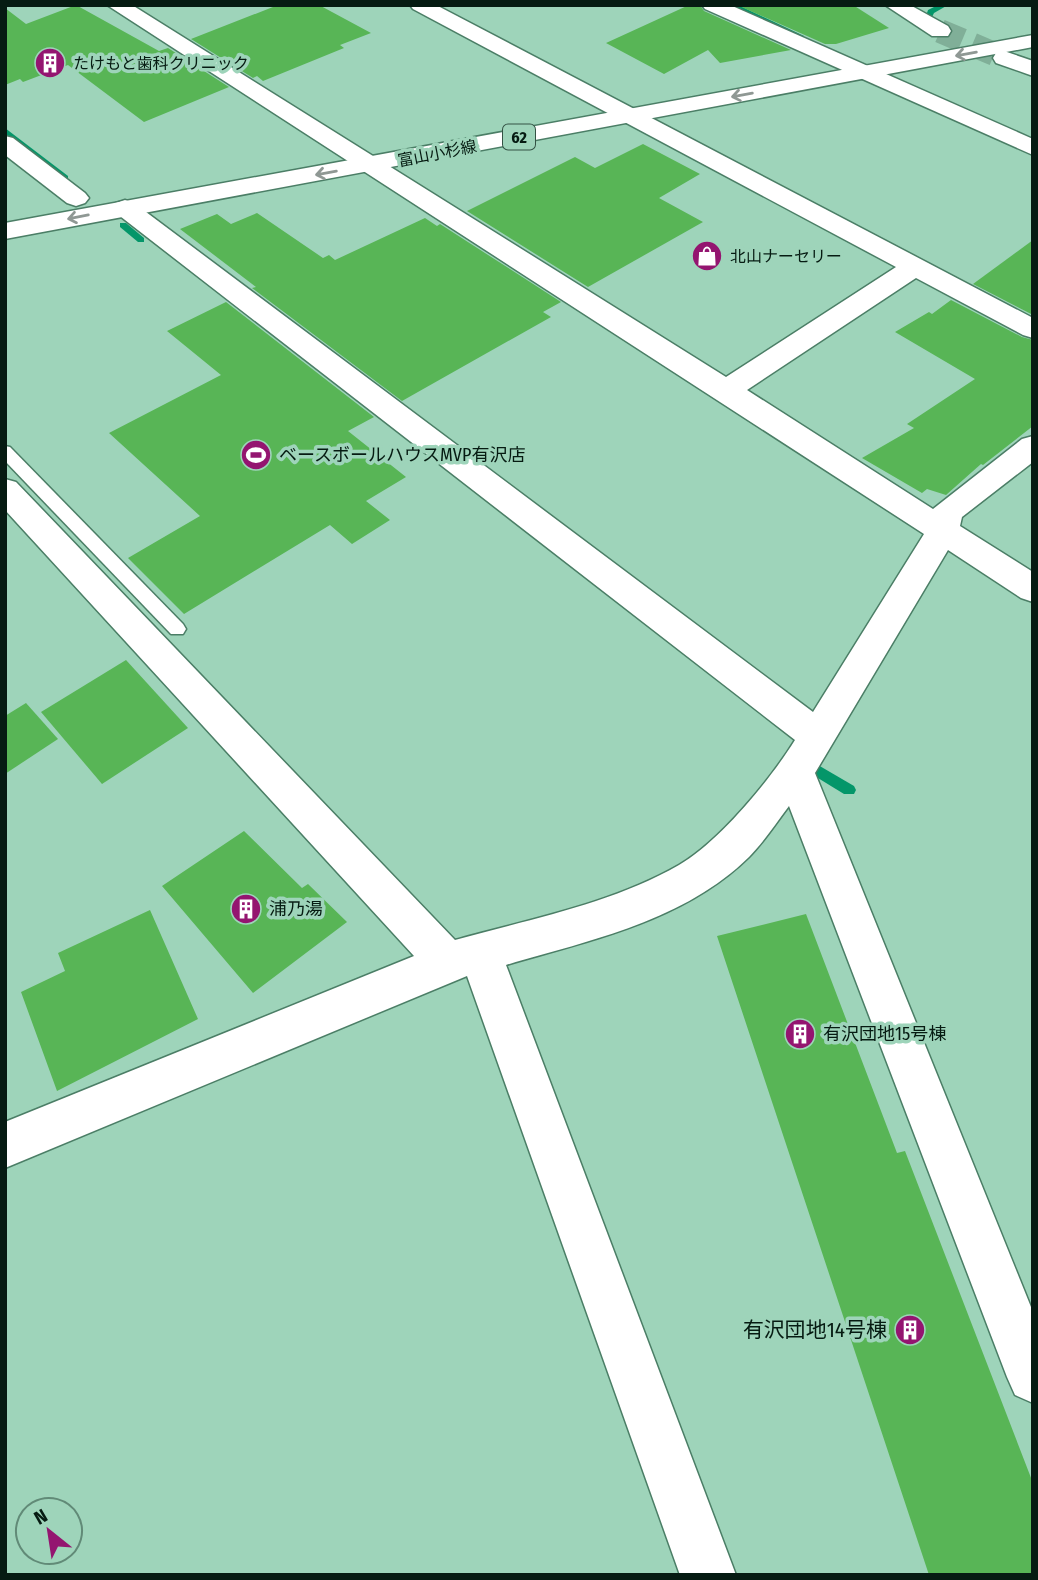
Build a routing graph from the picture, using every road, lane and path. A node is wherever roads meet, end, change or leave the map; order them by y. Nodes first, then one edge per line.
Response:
1 (117, 5) edge
2 (420, 5) edge
3 (712, 5) edge
4 (895, 5) edge
5 (1033, 23) edge
6 (940, 31) tunnel mouth
7 (1033, 41) edge
8 (1004, 58) tunnel mouth
9 (833, 60) junction
10 (1033, 69) edge
11 (864, 72) junction
12 (602, 101) junction
13 (629, 116) junction
14 (5, 143) edge
15 (1033, 148) edge
16 (346, 151) junction
17 (370, 166) junction
18 (76, 198) junction
19 (125, 208) junction
20 (5, 211) edge
21 (5, 231) edge
22 (914, 267) junction
23 (1033, 329) edge
24 (726, 390) junction
25 (1033, 446) edge
26 (5, 451) edge
27 (5, 490) edge
28 (943, 531) junction
29 (1033, 589) edge
30 (177, 629) dead end
31 (806, 753) junction
32 (464, 957) junction
33 (5, 1145) edge
34 (1033, 1377) edge
35 (708, 1575) edge

1 - 16 street
2 - 12 street
3 - 9 street
4 - 6 street
5 - 9 street, 富山小杉線 / 62
7 -> 11 street, 富山小杉線 / 62
8 - 10 street
9 - 11 street
9 - 12 street, 富山小杉線 / 62
11 -> 13 street, 富山小杉線 / 62
11 - 15 street
12 - 13 street
12 - 16 street, 富山小杉線 / 62
13 - 17 street, 富山小杉線 / 62
13 - 22 street
14 - 18 street
16 - 17 street
16 - 18 street, 富山小杉線 / 62
17 -> 19 street, 富山小杉線 / 62
17 - 24 street
18 - 20 street, 富山小杉線 / 62
19 -> 21 street, 富山小杉線 / 62
19 - 31 street
22 - 23 street
22 - 24 street
24 - 28 street
25 - 28 street
26 - 30 lane
27 - 32 street
28 - 29 street
28 - 31 street
31 - 32 street
31 - 34 street
32 - 33 street
32 - 35 street

